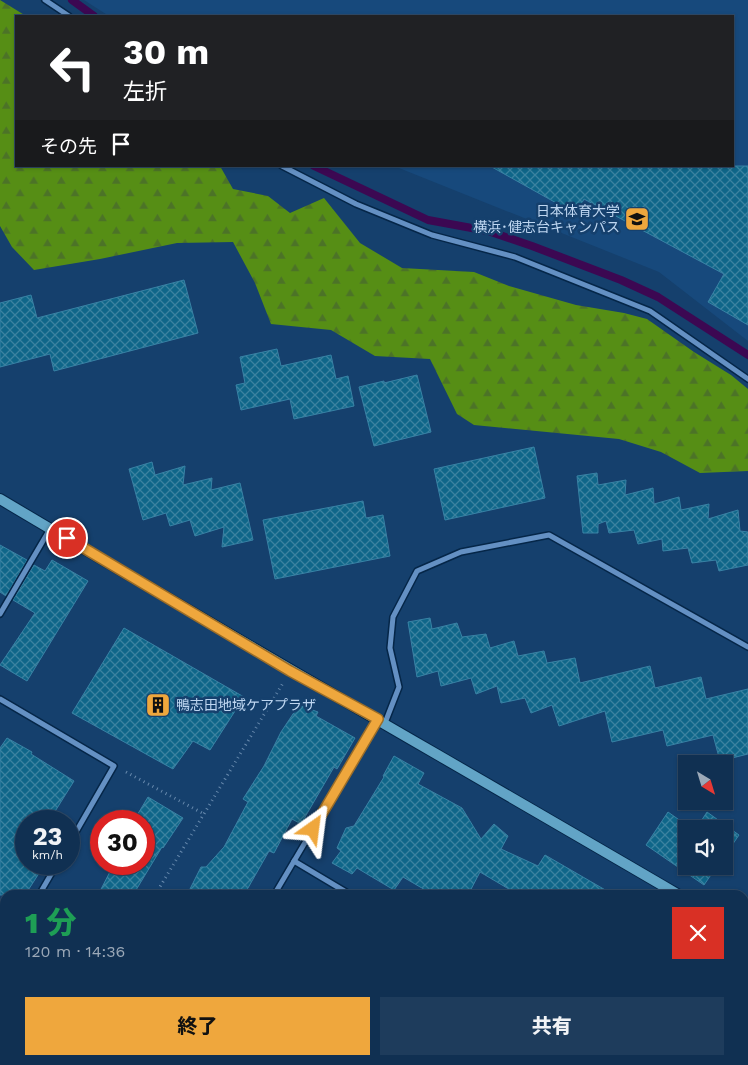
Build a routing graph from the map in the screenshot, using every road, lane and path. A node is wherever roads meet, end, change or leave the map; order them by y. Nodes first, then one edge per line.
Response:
1 (46, 0) edge
2 (68, 15) edge
3 (284, 167) edge
4 (748, 379) edge
5 (0, 499) edge
6 (50, 528) junction
7 (0, 614) edge
8 (748, 647) edge
9 (290, 671) junction
10 (0, 699) edge
11 (382, 721) junction
12 (114, 766) junction
13 (204, 814) junction
14 (80, 825) edge
15 (294, 861) junction
16 (51, 875) edge
17 (42, 890) edge
18 (158, 890) edge
19 (277, 890) edge
20 (342, 890) edge
21 (670, 890) edge

1 - 2 street
3 - 4 street
5 - 6 street
6 - 7 street
6 - 9 street
8 - 11 street
9 - 11 street
9 - 13 path
10 - 12 street
11 - 15 street
11 - 21 street
12 - 13 path
12 - 14 street
13 - 18 path
15 - 19 street
15 - 20 street
16 - 17 street

